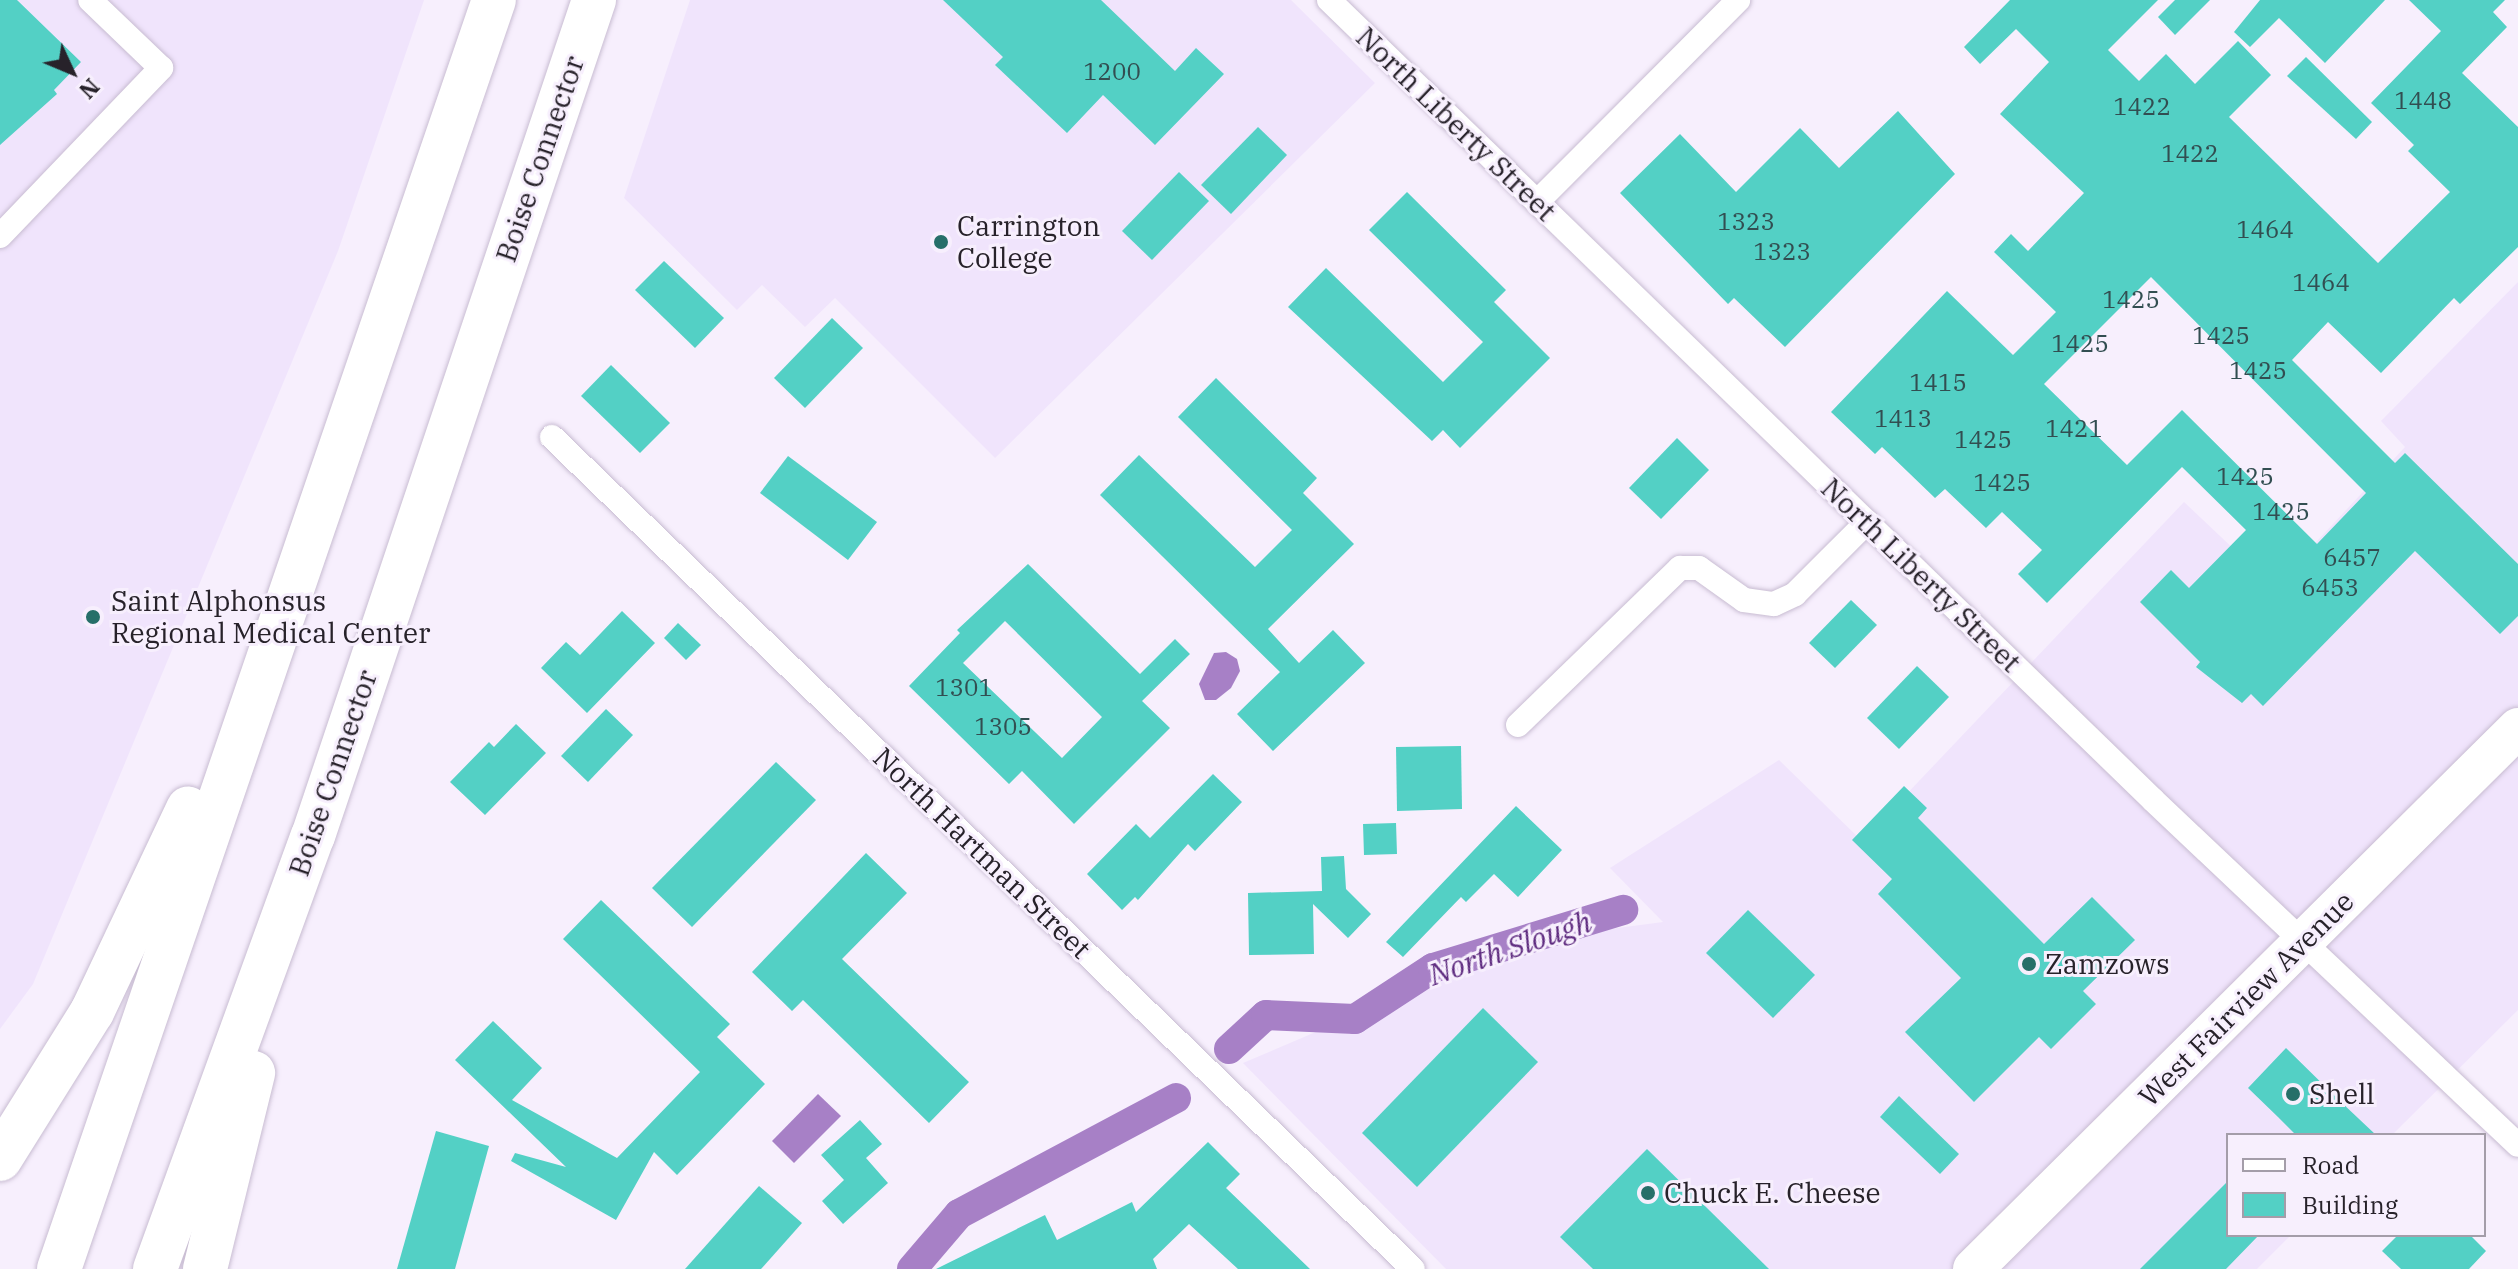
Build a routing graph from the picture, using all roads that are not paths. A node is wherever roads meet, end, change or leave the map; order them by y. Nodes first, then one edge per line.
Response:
1 (90, 0) edge
2 (494, 0) edge
3 (594, 0) edge
4 (1329, 0) edge
5 (1738, 0) edge
6 (1537, 202) junction
7 (0, 236) edge
8 (552, 437) dead end
9 (1867, 522) junction
10 (275, 627) junction
11 (1518, 725) dead end
12 (2518, 728) edge
13 (313, 836) junction
14 (2305, 939) junction
15 (2518, 1145) edge
16 (0, 1159) edge
17 (59, 1269) edge
18 (155, 1269) edge
19 (205, 1269) edge
20 (1413, 1269) edge
21 (1973, 1269) edge

1 - 7 street
2 - 10 highway
3 - 13 highway, Boise Connector
4 - 6 street, North Liberty Street
5 - 6 street
6 - 9 street, North Liberty Street
8 - 20 street, North Hartman Street
9 - 11 street
9 - 14 street, North Liberty Street
10 - 16 highway
10 - 17 highway
12 - 14 main road, West Fairview Avenue
13 - 18 highway, Boise Connector
13 - 19 highway
14 - 15 street, North Liberty Street
14 - 21 main road, West Fairview Avenue

